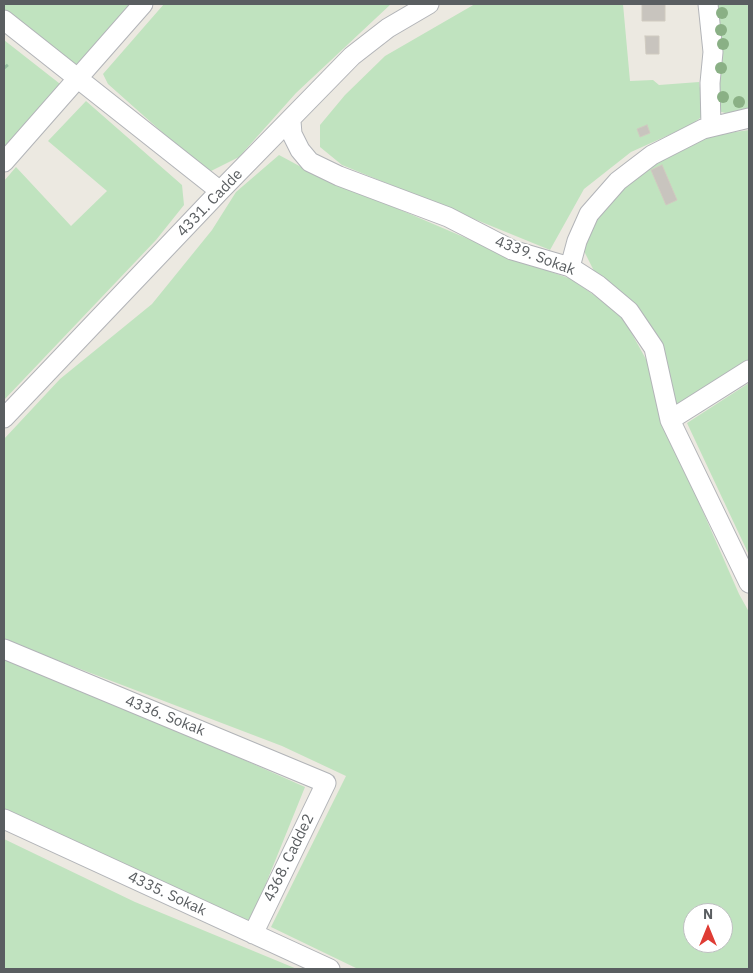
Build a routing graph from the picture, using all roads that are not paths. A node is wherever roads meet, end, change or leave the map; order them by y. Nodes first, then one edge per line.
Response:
1 (143, 4) edge
2 (429, 4) edge
3 (708, 4) edge
4 (4, 20) edge
5 (77, 78) junction
6 (749, 118) edge
7 (291, 122) junction
8 (711, 127) junction
9 (4, 162) edge
10 (220, 191) junction
11 (570, 267) junction
12 (749, 370) edge
13 (4, 418) edge
14 (670, 420) junction
15 (749, 580) edge
16 (4, 649) edge
17 (326, 783) joint
18 (4, 819) edge
19 (252, 934) junction
20 (330, 969) edge

1 - 5 street
2 - 7 street, 4331. Cadde
3 - 8 street
4 - 5 street
5 - 9 street
5 - 10 street
6 - 8 street
7 - 10 street, 4331. Cadde
7 - 11 street, 4339. Sokak
8 - 11 street
10 - 13 street, 4331. Cadde
11 - 14 street, 4339. Sokak
12 - 14 street
14 - 15 street, 4339. Sokak
16 - 17 street, 4336. Sokak
17 - 19 street, 4368. Cadde2
18 - 19 street, 4335. Sokak
19 - 20 street, 4335. Sokak

